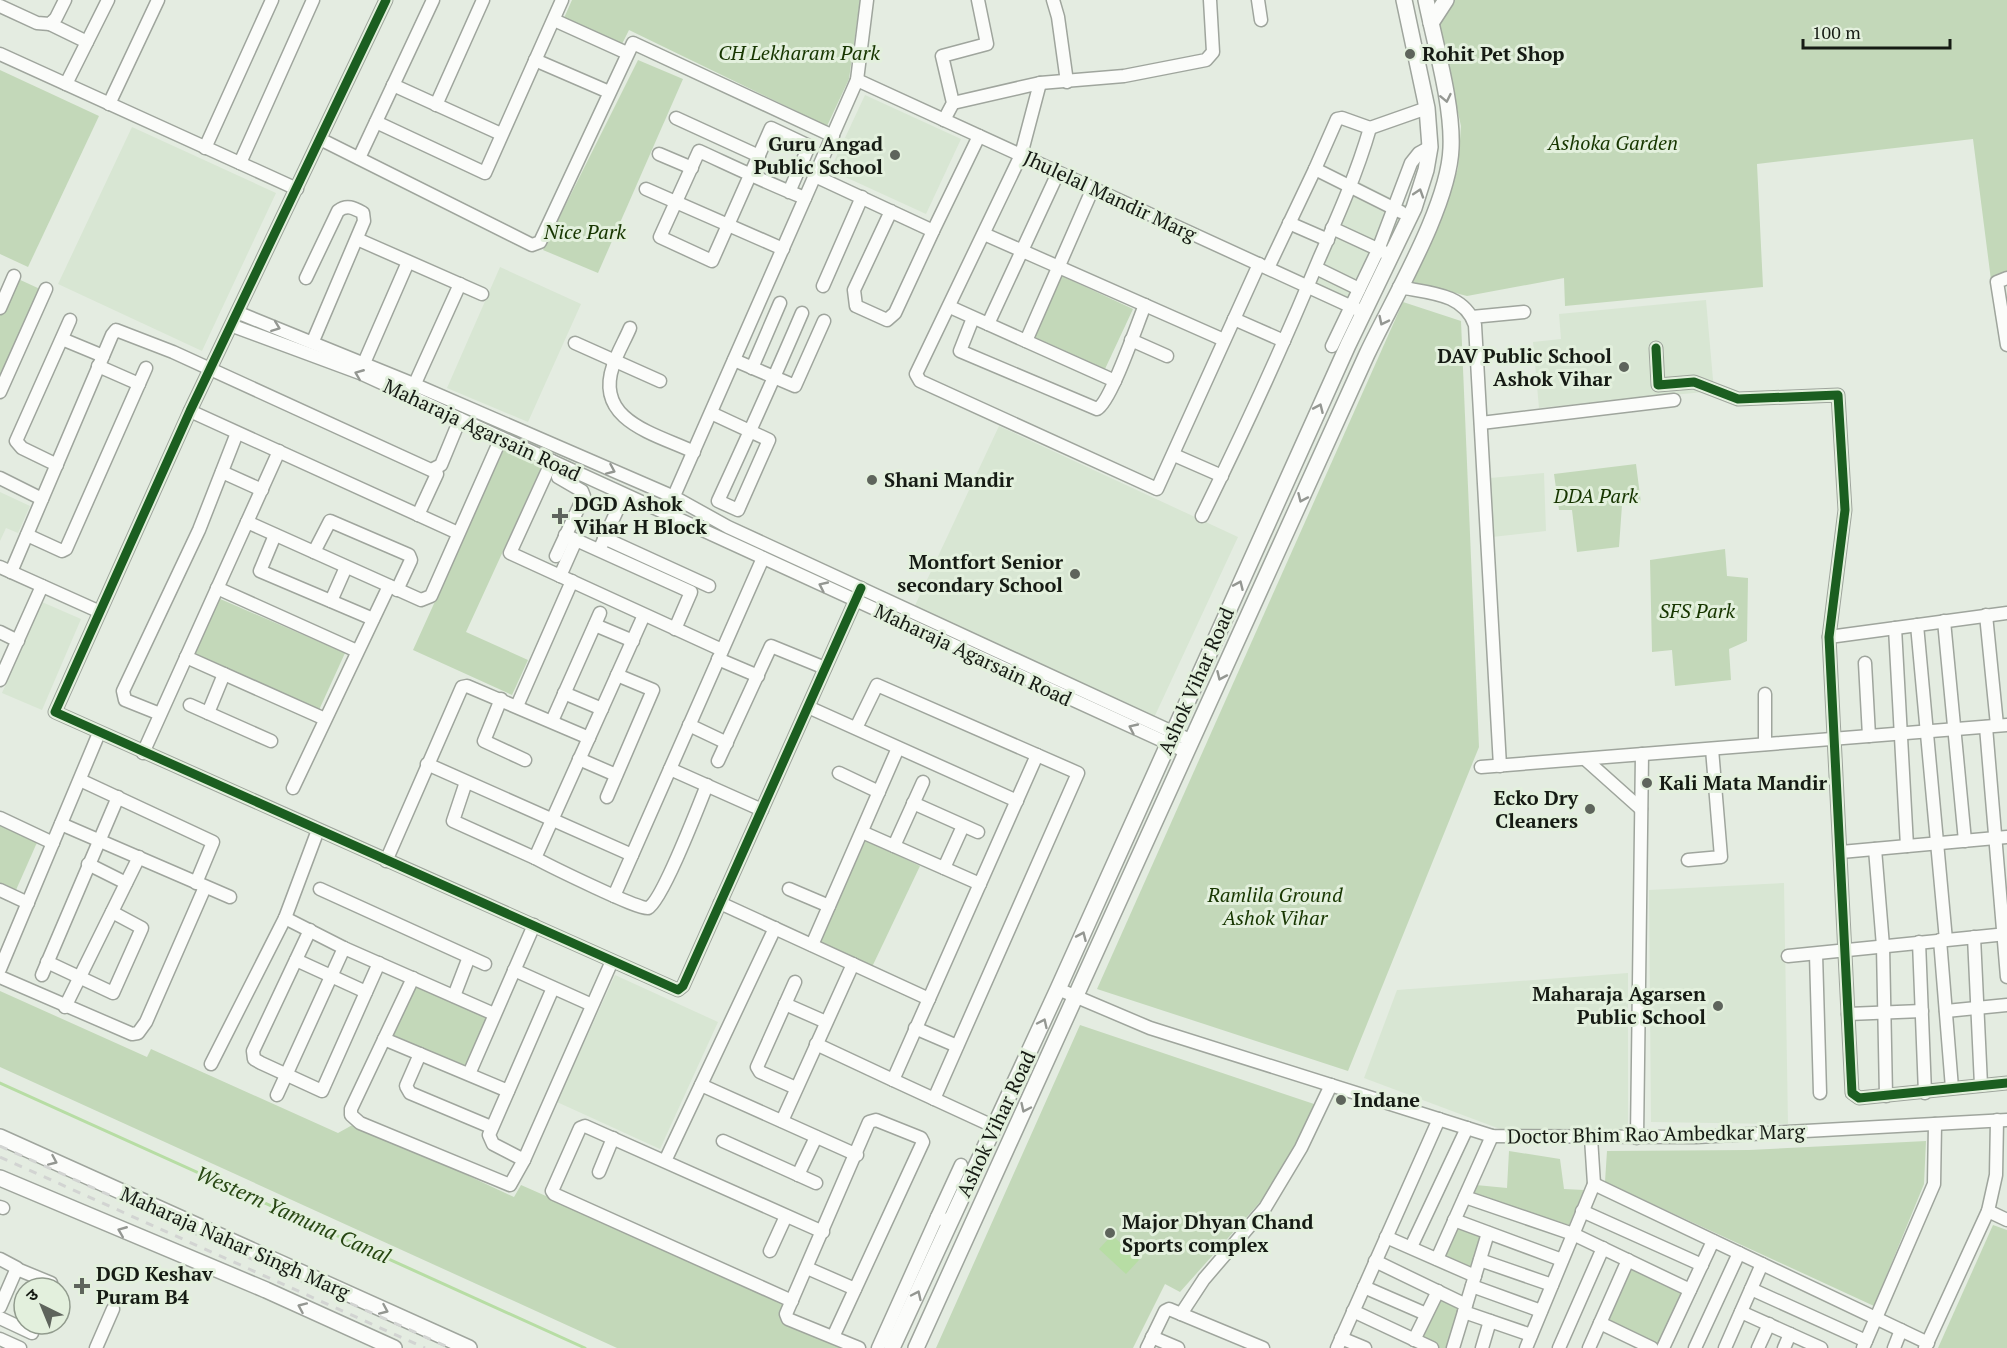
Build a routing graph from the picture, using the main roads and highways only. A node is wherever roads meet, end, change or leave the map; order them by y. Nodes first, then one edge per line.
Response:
1 (1404, 0) edge
2 (1426, 0) edge
3 (1446, 0) edge
4 (1431, 23) junction
5 (0, 1137) edge
6 (0, 1178) edge
7 (394, 1348) edge
8 (470, 1348) edge
9 (892, 1348) edge
10 (916, 1348) edge

9 -> 1 main road, Ashok Vihar Road
2 - 4 main road, Ashok Vihar Road
3 - 4 main road
4 -> 10 main road, Ashok Vihar Road
5 -> 8 main road, Maharaja Nahar Singh Marg
7 -> 6 main road, Maharaja Nahar Singh Marg

